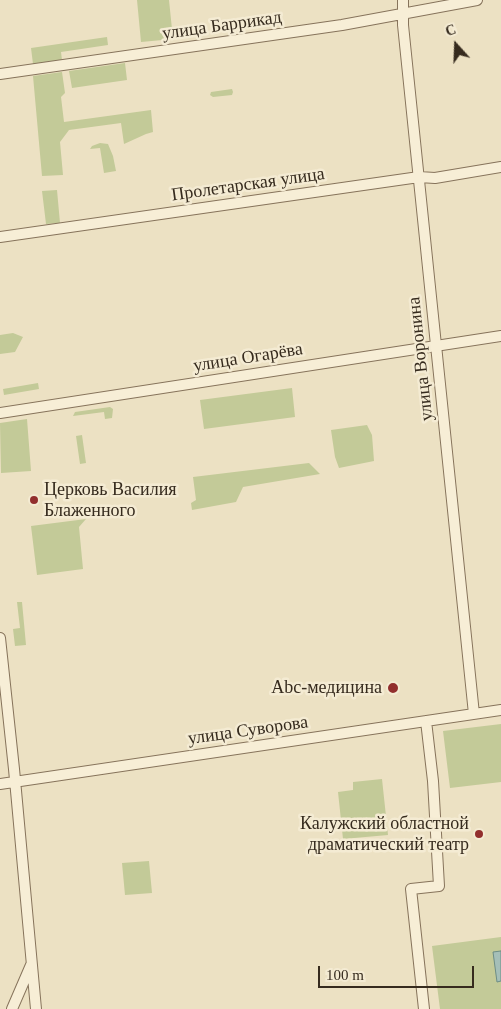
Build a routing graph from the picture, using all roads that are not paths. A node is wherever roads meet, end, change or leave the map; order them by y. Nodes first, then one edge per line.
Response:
1 (403, 0) edge
2 (424, 0) edge
3 (477, 0) edge
4 (435, 6) junction
5 (402, 13) junction
6 (0, 74) edge
7 (501, 167) edge
8 (419, 177) junction
9 (0, 237) edge
10 (501, 336) edge
11 (436, 346) junction
12 (0, 413) edge
13 (0, 638) edge
14 (501, 710) edge
15 (474, 714) junction
16 (426, 721) junction
17 (15, 782) junction
18 (0, 784) edge
19 (31, 964) junction
20 (12, 1009) edge
21 (36, 1009) edge
22 (424, 1009) edge

1 - 5 street, улица Воронина
2 - 4 street
3 - 4 street, улица Баррикад
4 - 5 street, улица Баррикад
5 - 6 street, улица Баррикад
5 - 8 street, улица Воронина
7 - 8 street, Пролетарская улица
8 - 9 street, Пролетарская улица
8 - 11 street, улица Воронина
10 - 11 street, улица Огарёва
11 - 12 street, улица Огарёва
11 - 15 street, улица Воронина
13 - 17 street
14 - 15 street, улица Суворова
15 - 16 street, улица Суворова
16 - 17 street, улица Суворова
16 - 22 street
17 - 18 street, улица Суворова
17 - 19 street
19 - 20 street
19 - 21 street

